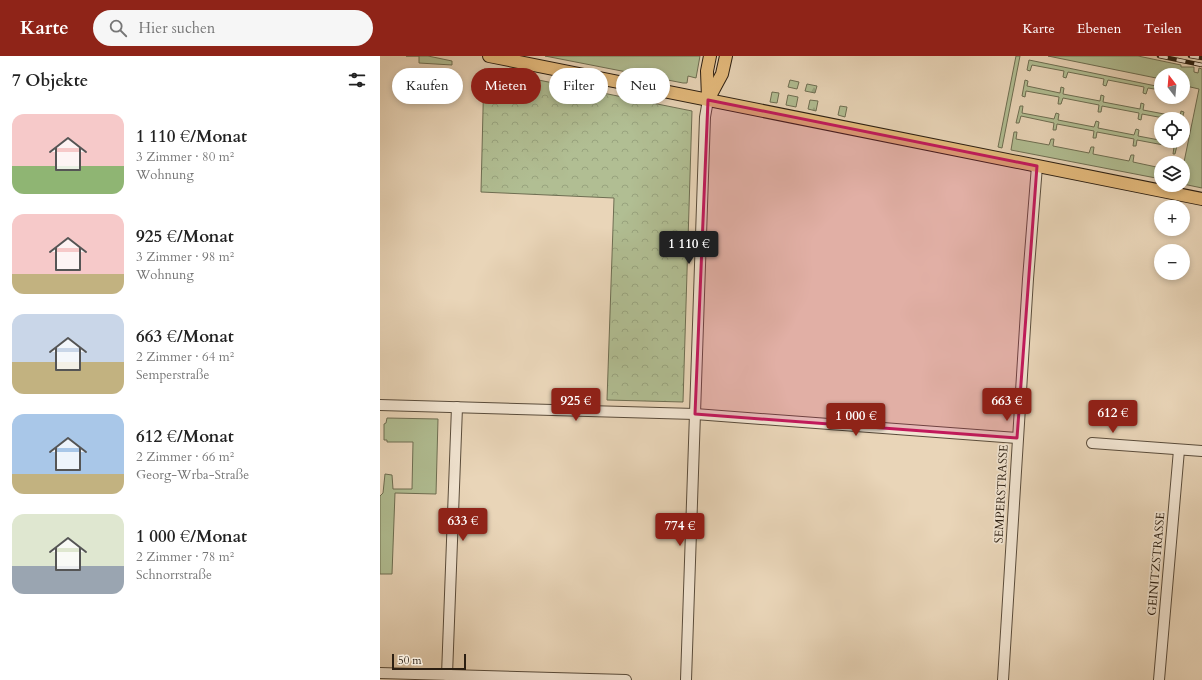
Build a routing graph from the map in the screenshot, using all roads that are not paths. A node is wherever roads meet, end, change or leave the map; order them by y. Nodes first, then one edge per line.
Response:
1 (489, 56) edge
2 (710, 56) edge
3 (726, 56) edge
4 (708, 100) junction
5 (1037, 166) junction
6 (1202, 199) edge
7 (380, 405) edge
8 (457, 407) junction
9 (696, 414) junction
10 (1017, 438) junction
11 (1092, 444) dead end
12 (1179, 450) junction
13 (1202, 451) edge
14 (380, 673) edge
15 (442, 677) edge
16 (626, 680) edge
17 (686, 680) edge
18 (1003, 680) edge
19 (1159, 680) edge

1 - 4 main road
2 - 4 main road
3 - 4 main road
4 - 5 main road
4 - 9 street
5 - 6 main road
5 - 10 street, SEMPERSTRASSE
7 - 8 street
8 - 9 street
8 - 15 street
9 - 10 street
9 - 17 street
10 - 18 street, SEMPERSTRASSE
11 - 12 street
12 - 13 street
12 - 19 street, GEINITZSTRASSE
14 - 15 street
15 - 16 street

